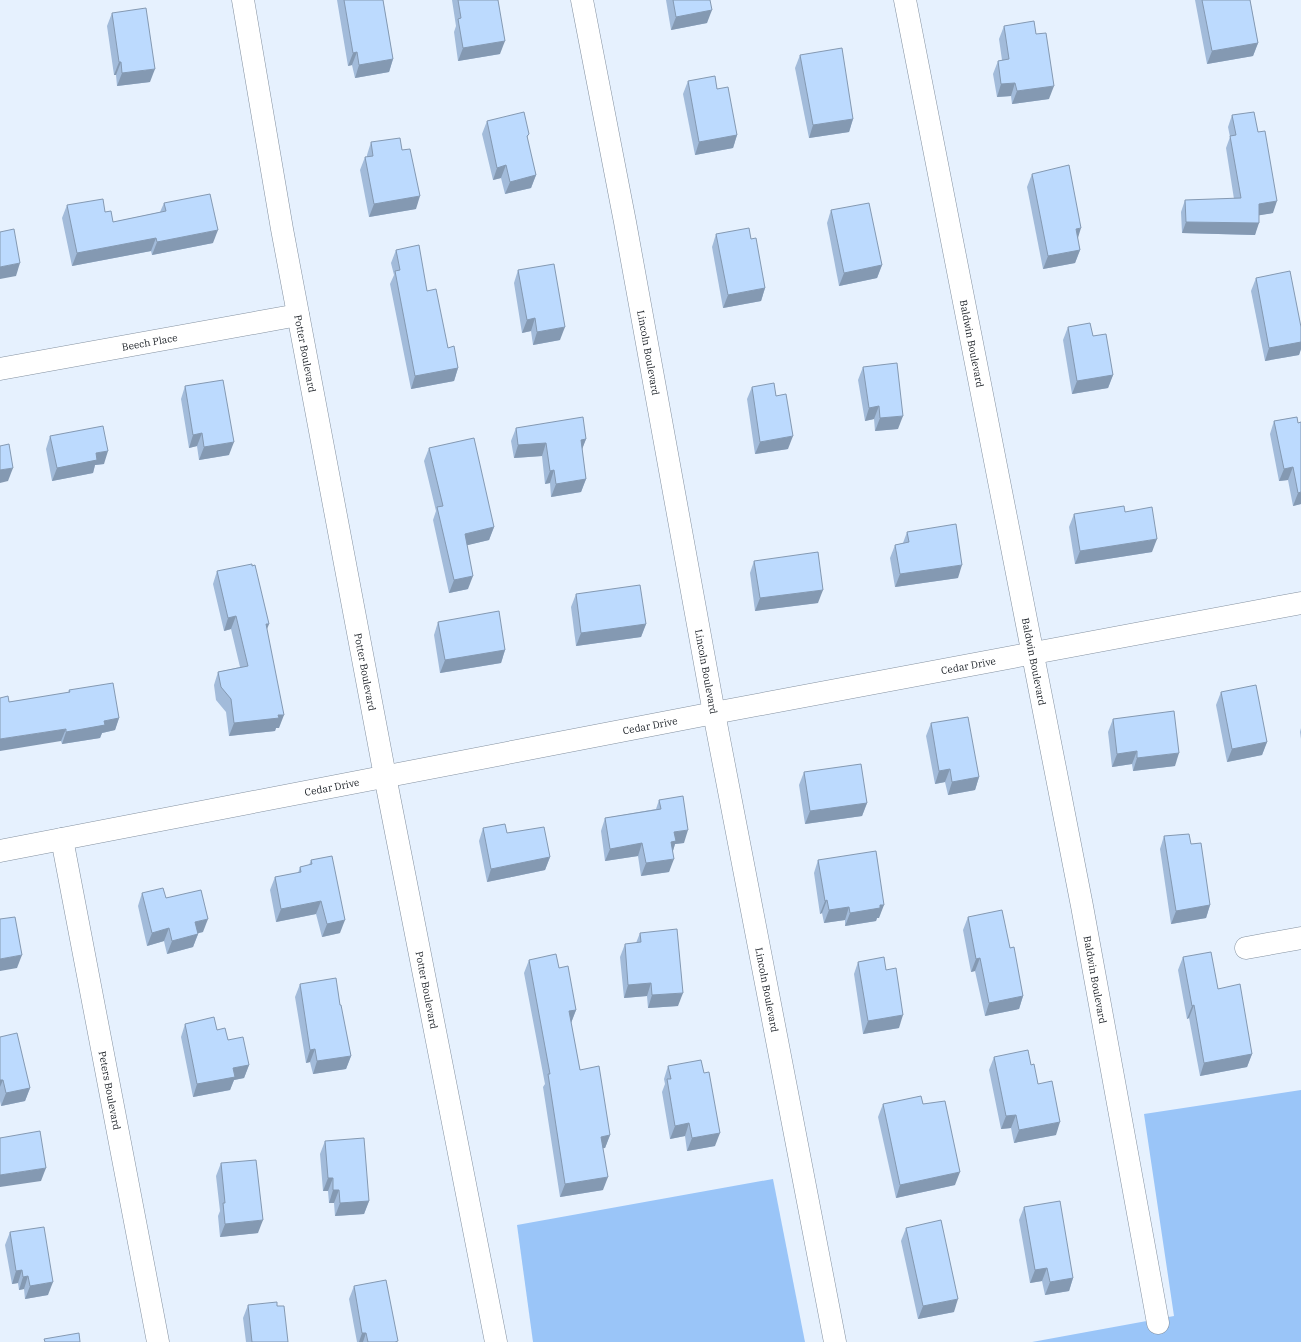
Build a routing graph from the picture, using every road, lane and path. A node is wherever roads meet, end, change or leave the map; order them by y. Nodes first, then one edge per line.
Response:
1 (243, 0) edge
2 (582, 0) edge
3 (905, 0) edge
4 (298, 315) junction
5 (0, 369) edge
6 (1301, 603) edge
7 (1032, 652) junction
8 (714, 713) junction
9 (385, 776) junction
10 (62, 839) junction
11 (0, 851) edge
12 (1301, 938) edge
13 (1246, 948) dead end
14 (1158, 1323) dead end
15 (158, 1342) edge
16 (496, 1342) edge
17 (835, 1342) edge

1 - 4 street, Potter Boulevard
2 - 8 street, Lincoln Boulevard
3 - 7 street, Baldwin Boulevard
4 - 5 street, Beech Place
4 - 9 street, Potter Boulevard
6 - 7 street, Cedar Drive
7 - 8 street, Cedar Drive
7 - 14 street, Baldwin Boulevard
8 - 9 street, Cedar Drive
8 - 17 street, Lincoln Boulevard
9 - 10 street, Cedar Drive
9 - 16 street, Potter Boulevard
10 - 11 street, Cedar Drive
10 - 15 street, Peters Boulevard
12 - 13 street

